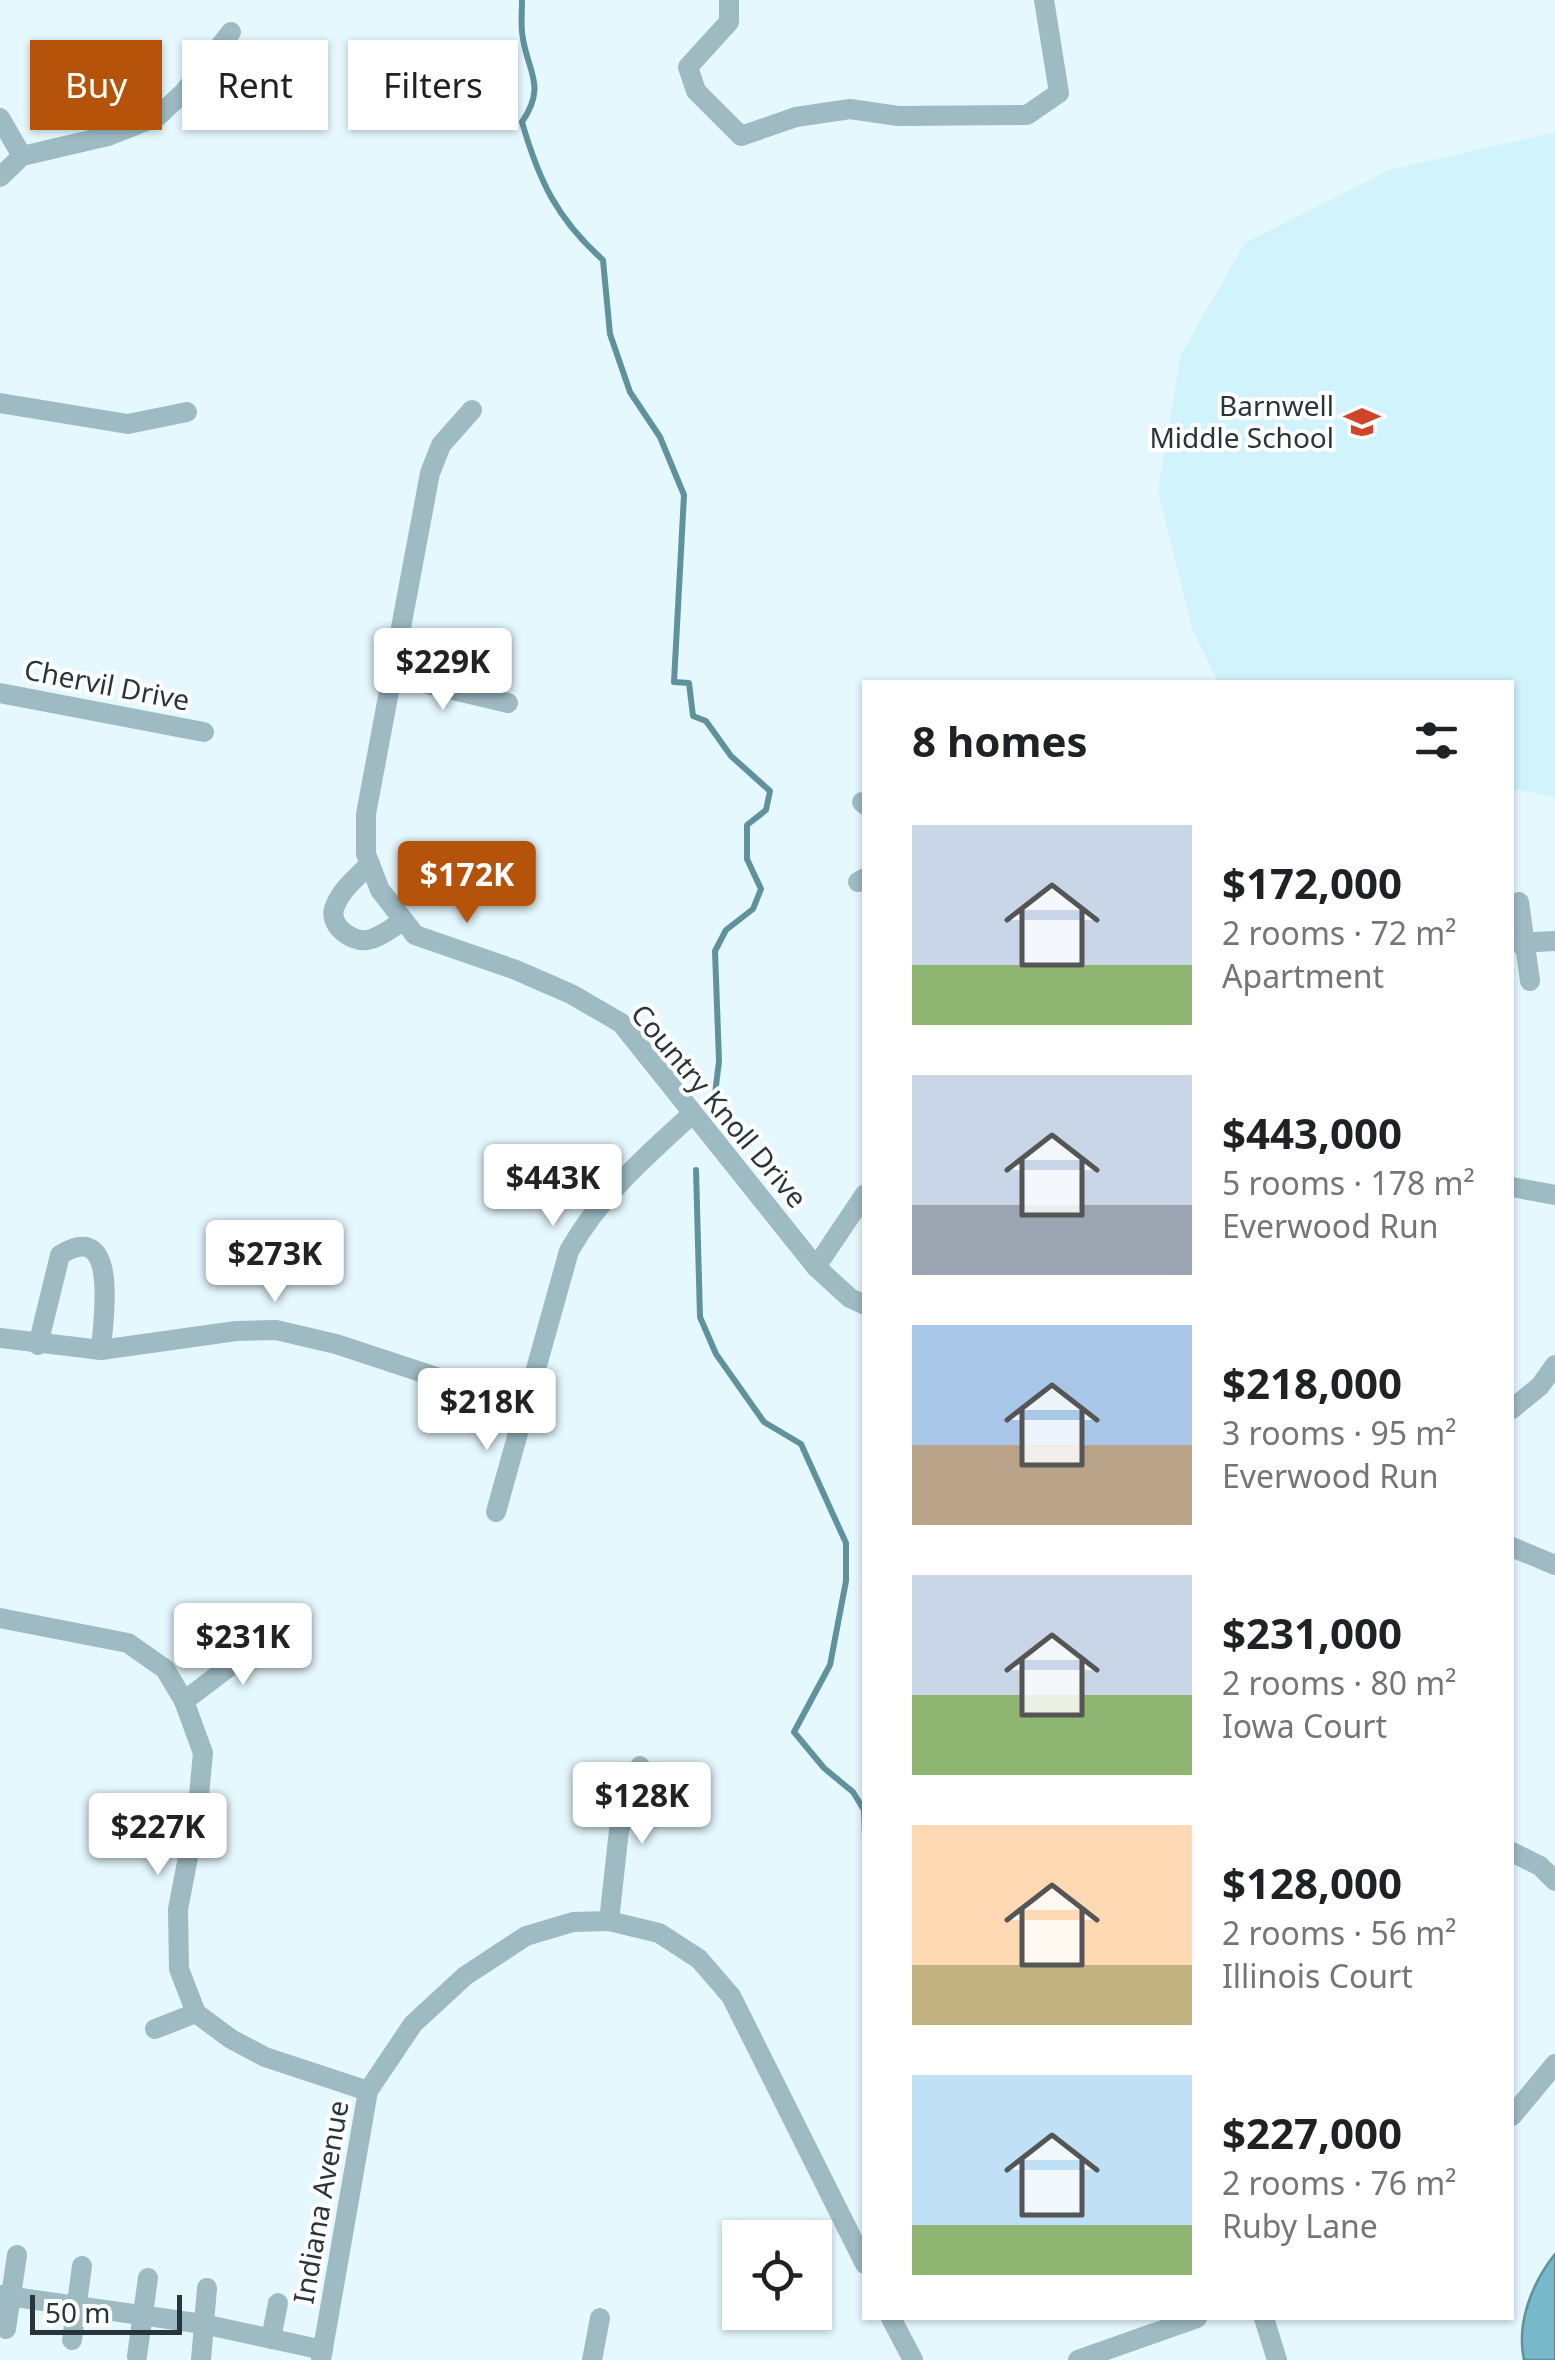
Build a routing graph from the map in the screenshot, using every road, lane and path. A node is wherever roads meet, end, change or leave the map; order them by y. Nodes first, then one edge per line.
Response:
1 (730, 0) edge
2 (1044, 0) edge
3 (230, 32) dead end
4 (0, 118) edge
5 (22, 156) junction
6 (0, 177) edge
7 (0, 402) edge
8 (472, 410) dead end
9 (187, 412) dead end
10 (390, 675) junction
11 (0, 692) edge
12 (508, 703) dead end
13 (204, 732) dead end
14 (370, 864) junction
15 (1518, 902) dead end
16 (402, 922) junction
17 (1555, 941) edge
18 (1520, 943) edge
19 (1530, 982) dead end
20 (692, 1115) junction
21 (1514, 1187) edge
22 (1555, 1195) edge
23 (862, 1198) edge
24 (816, 1267) junction
25 (862, 1304) edge
26 (0, 1338) edge
27 (38, 1345) junction
28 (101, 1350) junction
29 (1555, 1365) edge
30 (527, 1407) junction
31 (1514, 1407) edge
32 (496, 1512) dead end
33 (1514, 1549) edge
34 (1555, 1564) edge
35 (0, 1618) edge
36 (272, 1635) dead end
37 (184, 1701) junction
38 (640, 1766) dead end
39 (1514, 1853) edge
40 (1555, 1881) edge
41 (609, 1921) junction
42 (196, 2012) junction
43 (155, 2029) dead end
44 (1555, 2064) edge
45 (368, 2091) junction
46 (1514, 2114) edge
47 (17, 2256) dead end
48 (862, 2258) edge
49 (82, 2266) dead end
50 (148, 2278) dead end
51 (208, 2288) dead end
52 (5, 2296) edge
53 (278, 2303) dead end
54 (78, 2306) junction
55 (144, 2316) junction
56 (600, 2318) dead end
57 (893, 2320) edge
58 (1191, 2320) edge
59 (1265, 2320) edge
60 (204, 2324) junction
61 (6, 2329) dead end
62 (271, 2339) junction
63 (72, 2340) dead end
64 (322, 2355) edge
65 (137, 2356) dead end
66 (201, 2360) edge
67 (592, 2360) edge
68 (913, 2360) edge
69 (1078, 2360) edge
70 (1277, 2360) edge

1 - 2 street
3 - 5 street
4 - 5 street
5 - 6 street
7 - 9 street
8 - 10 street
10 - 12 street
10 - 14 street
11 - 13 street, Chervil Drive
14 - 16 street
14 - 16 street
15 - 18 street
16 - 20 street, Country Knoll Drive
17 - 18 street
18 - 19 street
20 - 24 street, Country Knoll Drive
20 - 30 street
21 - 22 street
23 - 24 street
24 - 25 street, Country Knoll Drive
26 - 27 street
27 - 28 street
27 - 28 street
28 - 30 street
29 - 31 street
30 - 32 street
33 - 34 street
35 - 37 street
36 - 37 street
37 - 42 street
38 - 41 street
39 - 40 street
41 - 45 street, Indiana Avenue
41 - 48 street, Indiana Avenue
42 - 43 street
42 - 45 street
44 - 46 street
45 - 64 street, Indiana Avenue
47 - 52 street
49 - 54 street
50 - 55 street
51 - 60 street
52 - 54 street
52 - 61 street
53 - 62 street
54 - 55 street
54 - 63 street
55 - 60 street
55 - 65 street
56 - 67 street
57 - 68 street
58 - 69 street
59 - 70 street
60 - 62 street
60 - 66 street
62 - 64 street

